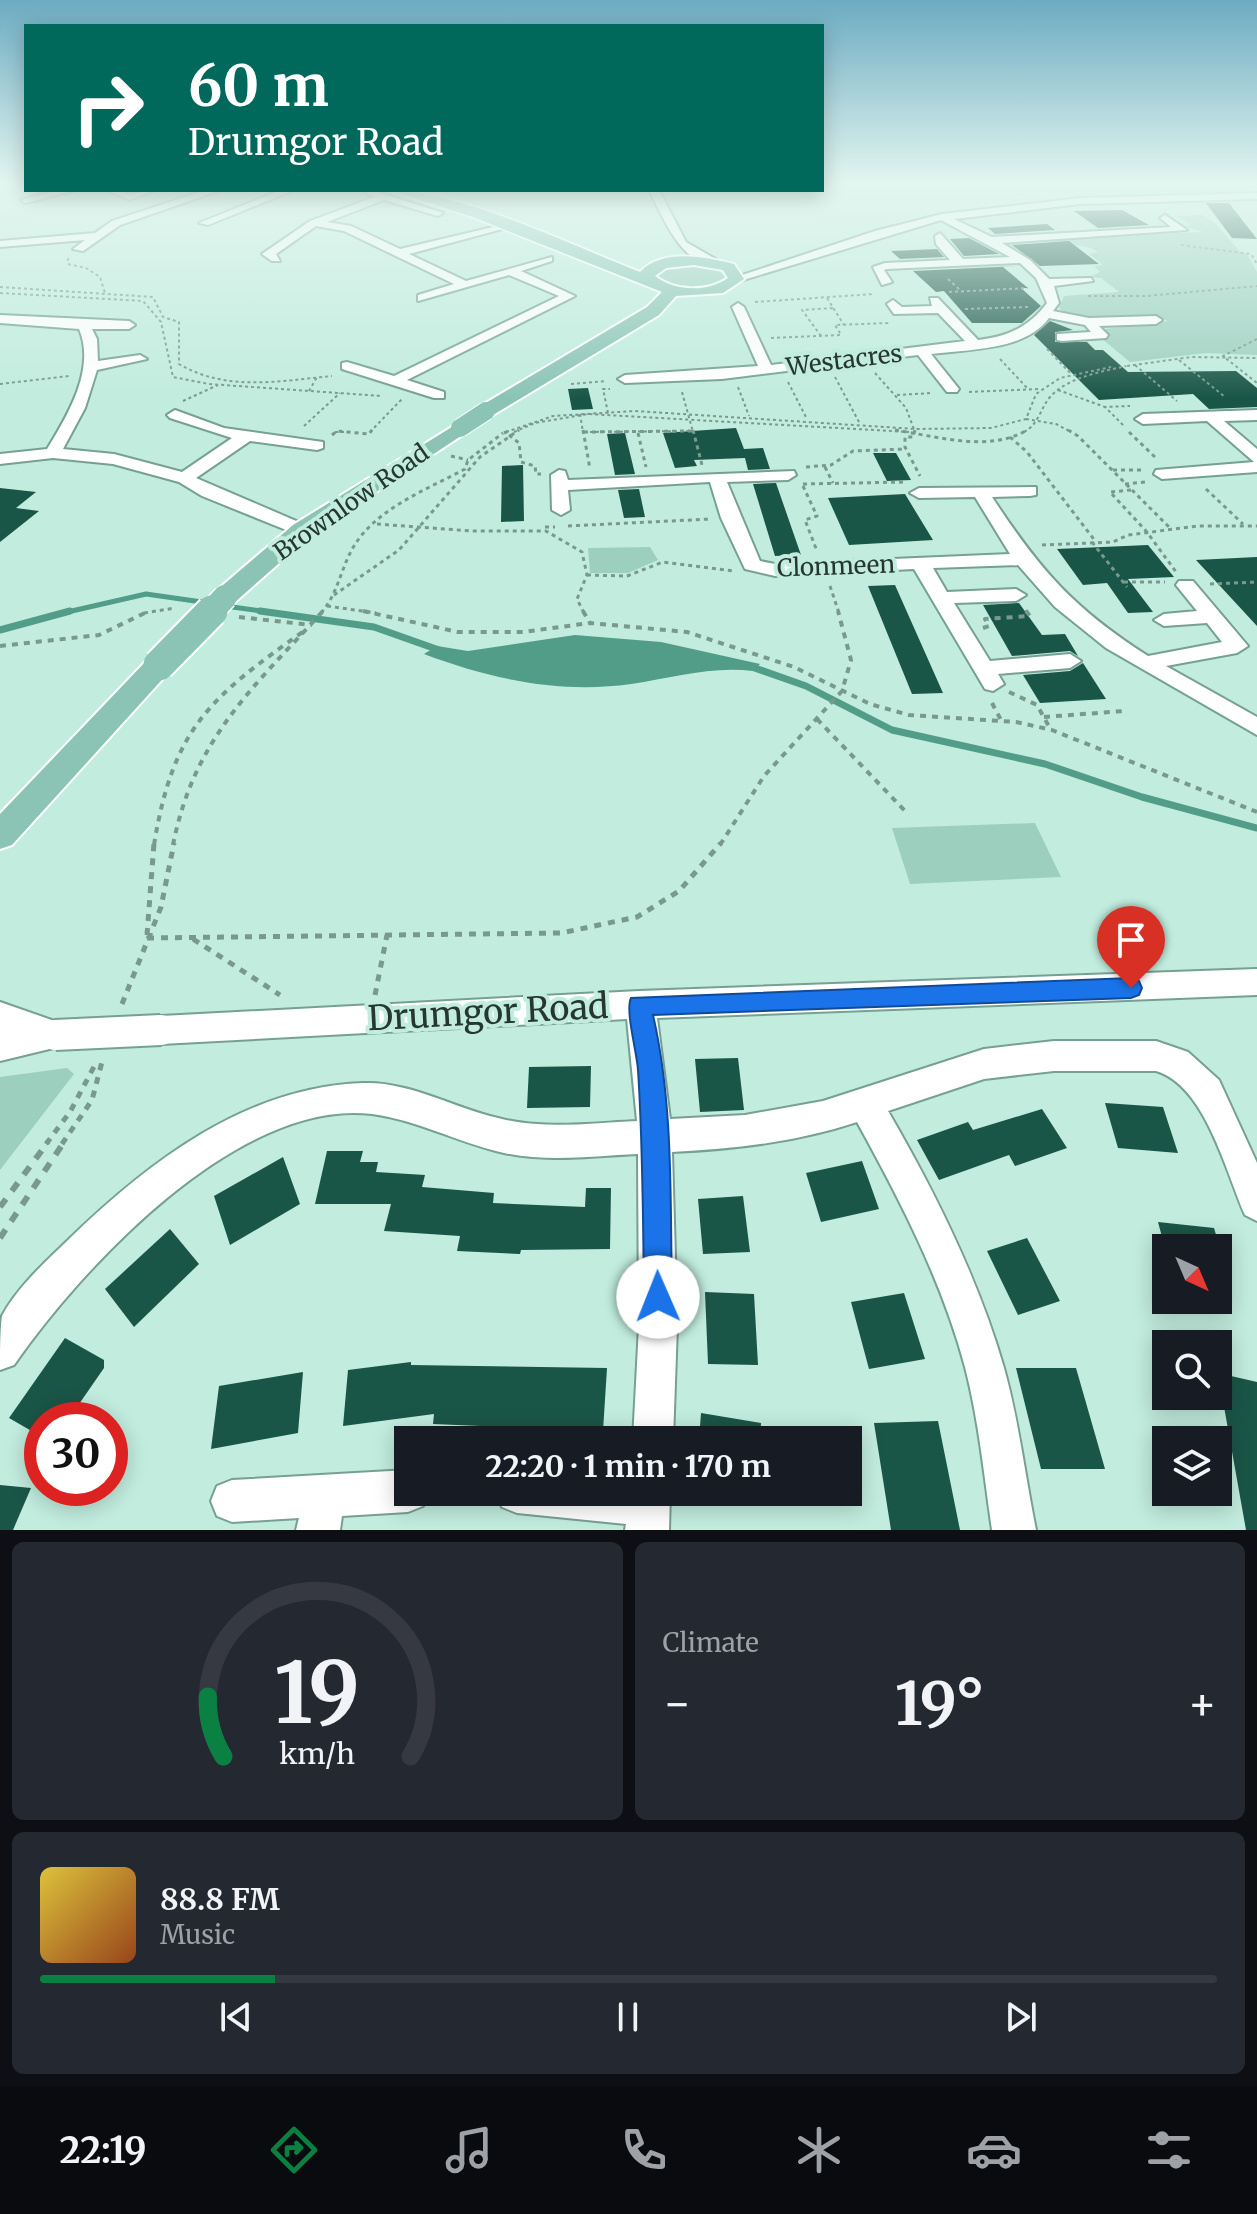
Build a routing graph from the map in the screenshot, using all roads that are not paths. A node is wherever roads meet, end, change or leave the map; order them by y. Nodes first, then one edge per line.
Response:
1 (270, 255) edge
2 (404, 255) edge
3 (585, 255) edge
4 (673, 255) edge
5 (703, 255) edge
6 (813, 255) edge
7 (952, 255) edge
8 (1013, 255) edge
9 (276, 259) dead end
10 (548, 259) dead end
11 (1019, 260) junction
12 (599, 261) junction
13 (668, 262) junction
14 (787, 263) junction
15 (960, 263) junction
16 (718, 264) junction
17 (508, 270) junction
18 (736, 279) junction
19 (651, 282) junction
20 (463, 284) junction
21 (1048, 286) junction
22 (884, 288) road end
23 (671, 289) junction
24 (712, 290) junction
25 (1100, 290) dead end
26 (422, 298) dead end
27 (893, 304) dead end
28 (738, 307) road end
29 (1042, 310) junction
30 (640, 318) junction
31 (0, 319) edge
32 (1156, 320) dead end
33 (1089, 322) junction
34 (129, 325) dead end
35 (87, 328) junction
36 (1062, 337) dead end
37 (980, 344) junction
38 (921, 350) junction
39 (140, 359) dead end
40 (347, 366) dead end
41 (766, 369) junction
42 (89, 370) junction
43 (625, 379) road end
44 (923, 384) dead end
45 (393, 386) junction
46 (439, 395) dead end
47 (175, 415) road end
48 (1252, 415) edge
49 (1204, 417) junction
50 (1143, 419) dead end
51 (246, 436) junction
52 (317, 445) road end
53 (53, 453) junction
54 (1257, 458) edge
55 (0, 459) edge
56 (1257, 467) edge
57 (1162, 474) road end
58 (185, 478) junction
59 (711, 478) junction
60 (795, 479) road end
61 (917, 485) road end
62 (1030, 491) dead end
63 (980, 492) junction
64 (561, 510) dead end
65 (302, 530) junction
66 (1020, 553) junction
67 (920, 563) junction
68 (1186, 585) road end
69 (1016, 595) road end
70 (941, 598) junction
71 (1212, 616) junction
72 (1164, 620) dead end
73 (1247, 646) edge
74 (1070, 661) dead end
75 (1145, 663) junction
76 (1257, 727) edge
77 (0, 836) edge
78 (1257, 982) edge
79 (639, 1005) junction
80 (0, 1016) edge
81 (55, 1035) junction
82 (0, 1047) edge
83 (866, 1105) junction
84 (655, 1137) junction
85 (1257, 1203) edge
86 (0, 1351) edge
87 (654, 1426) edge
88 (394, 1494) edge
89 (232, 1501) dead end
90 (625, 1506) edge
91 (648, 1509) edge
92 (322, 1512) edge
93 (1014, 1530) edge

1 - 9 street
2 - 20 street
3 - 12 main road
4 - 13 street
5 - 16 street
6 - 14 street
7 - 15 street
8 - 11 street
10 - 17 street
11 - 15 street
11 - 21 street
12 - 13 main road
12 - 19 main road
13 - 16 main road
13 - 19 main road
14 - 16 street
14 - 18 street
15 - 22 street
16 - 18 main road
17 - 20 street
17 - 45 street
18 - 24 main road, Brownlow Road
19 - 23 main road
20 - 26 street
21 - 25 street
21 - 29 street
23 - 24 main road
23 - 30 main road, Brownlow Road
24 - 30 main road, Brownlow Road
27 - 37 street
28 - 41 street, Westacres
29 - 33 street
29 - 37 street, Westacres
30 - 65 main road, Brownlow Road, bridge
31 - 35 street
32 - 33 street
33 - 36 street
34 - 35 street
35 - 42 street
37 - 38 street, Westacres
38 - 41 street, Westacres
38 - 44 street, Westacres
39 - 42 street
40 - 45 street
41 - 43 street, Westacres
42 - 53 street
45 - 46 street
47 - 51 street
48 - 49 street
49 - 50 street
49 - 54 street
51 - 52 street
51 - 58 street
53 - 55 street
53 - 58 street
56 - 57 street
58 - 65 street
59 - 60 street
59 - 64 street
59 - 67 street, Clonmeen
61 - 63 street
62 - 63 street
63 - 66 street
65 - 77 main road, Brownlow Road, bridge
66 - 67 street, Clonmeen
66 - 75 street
67 - 70 street, Clonmeen
68 - 71 street
69 - 70 street
70 - 74 street, Clonmeen
71 - 72 street
71 - 73 street
73 - 75 street
75 - 76 street
78 - 79 street, Drumgor Road
79 - 81 street, Drumgor Road, bridge
79 - 84 street
80 - 81 street, Drumgor Road
81 - 82 street, Drumgor Road
83 - 84 street
83 - 85 street
83 - 93 street
84 - 86 street
84 - 87 street
88 - 92 street
89 - 92 street
90 - 91 street

